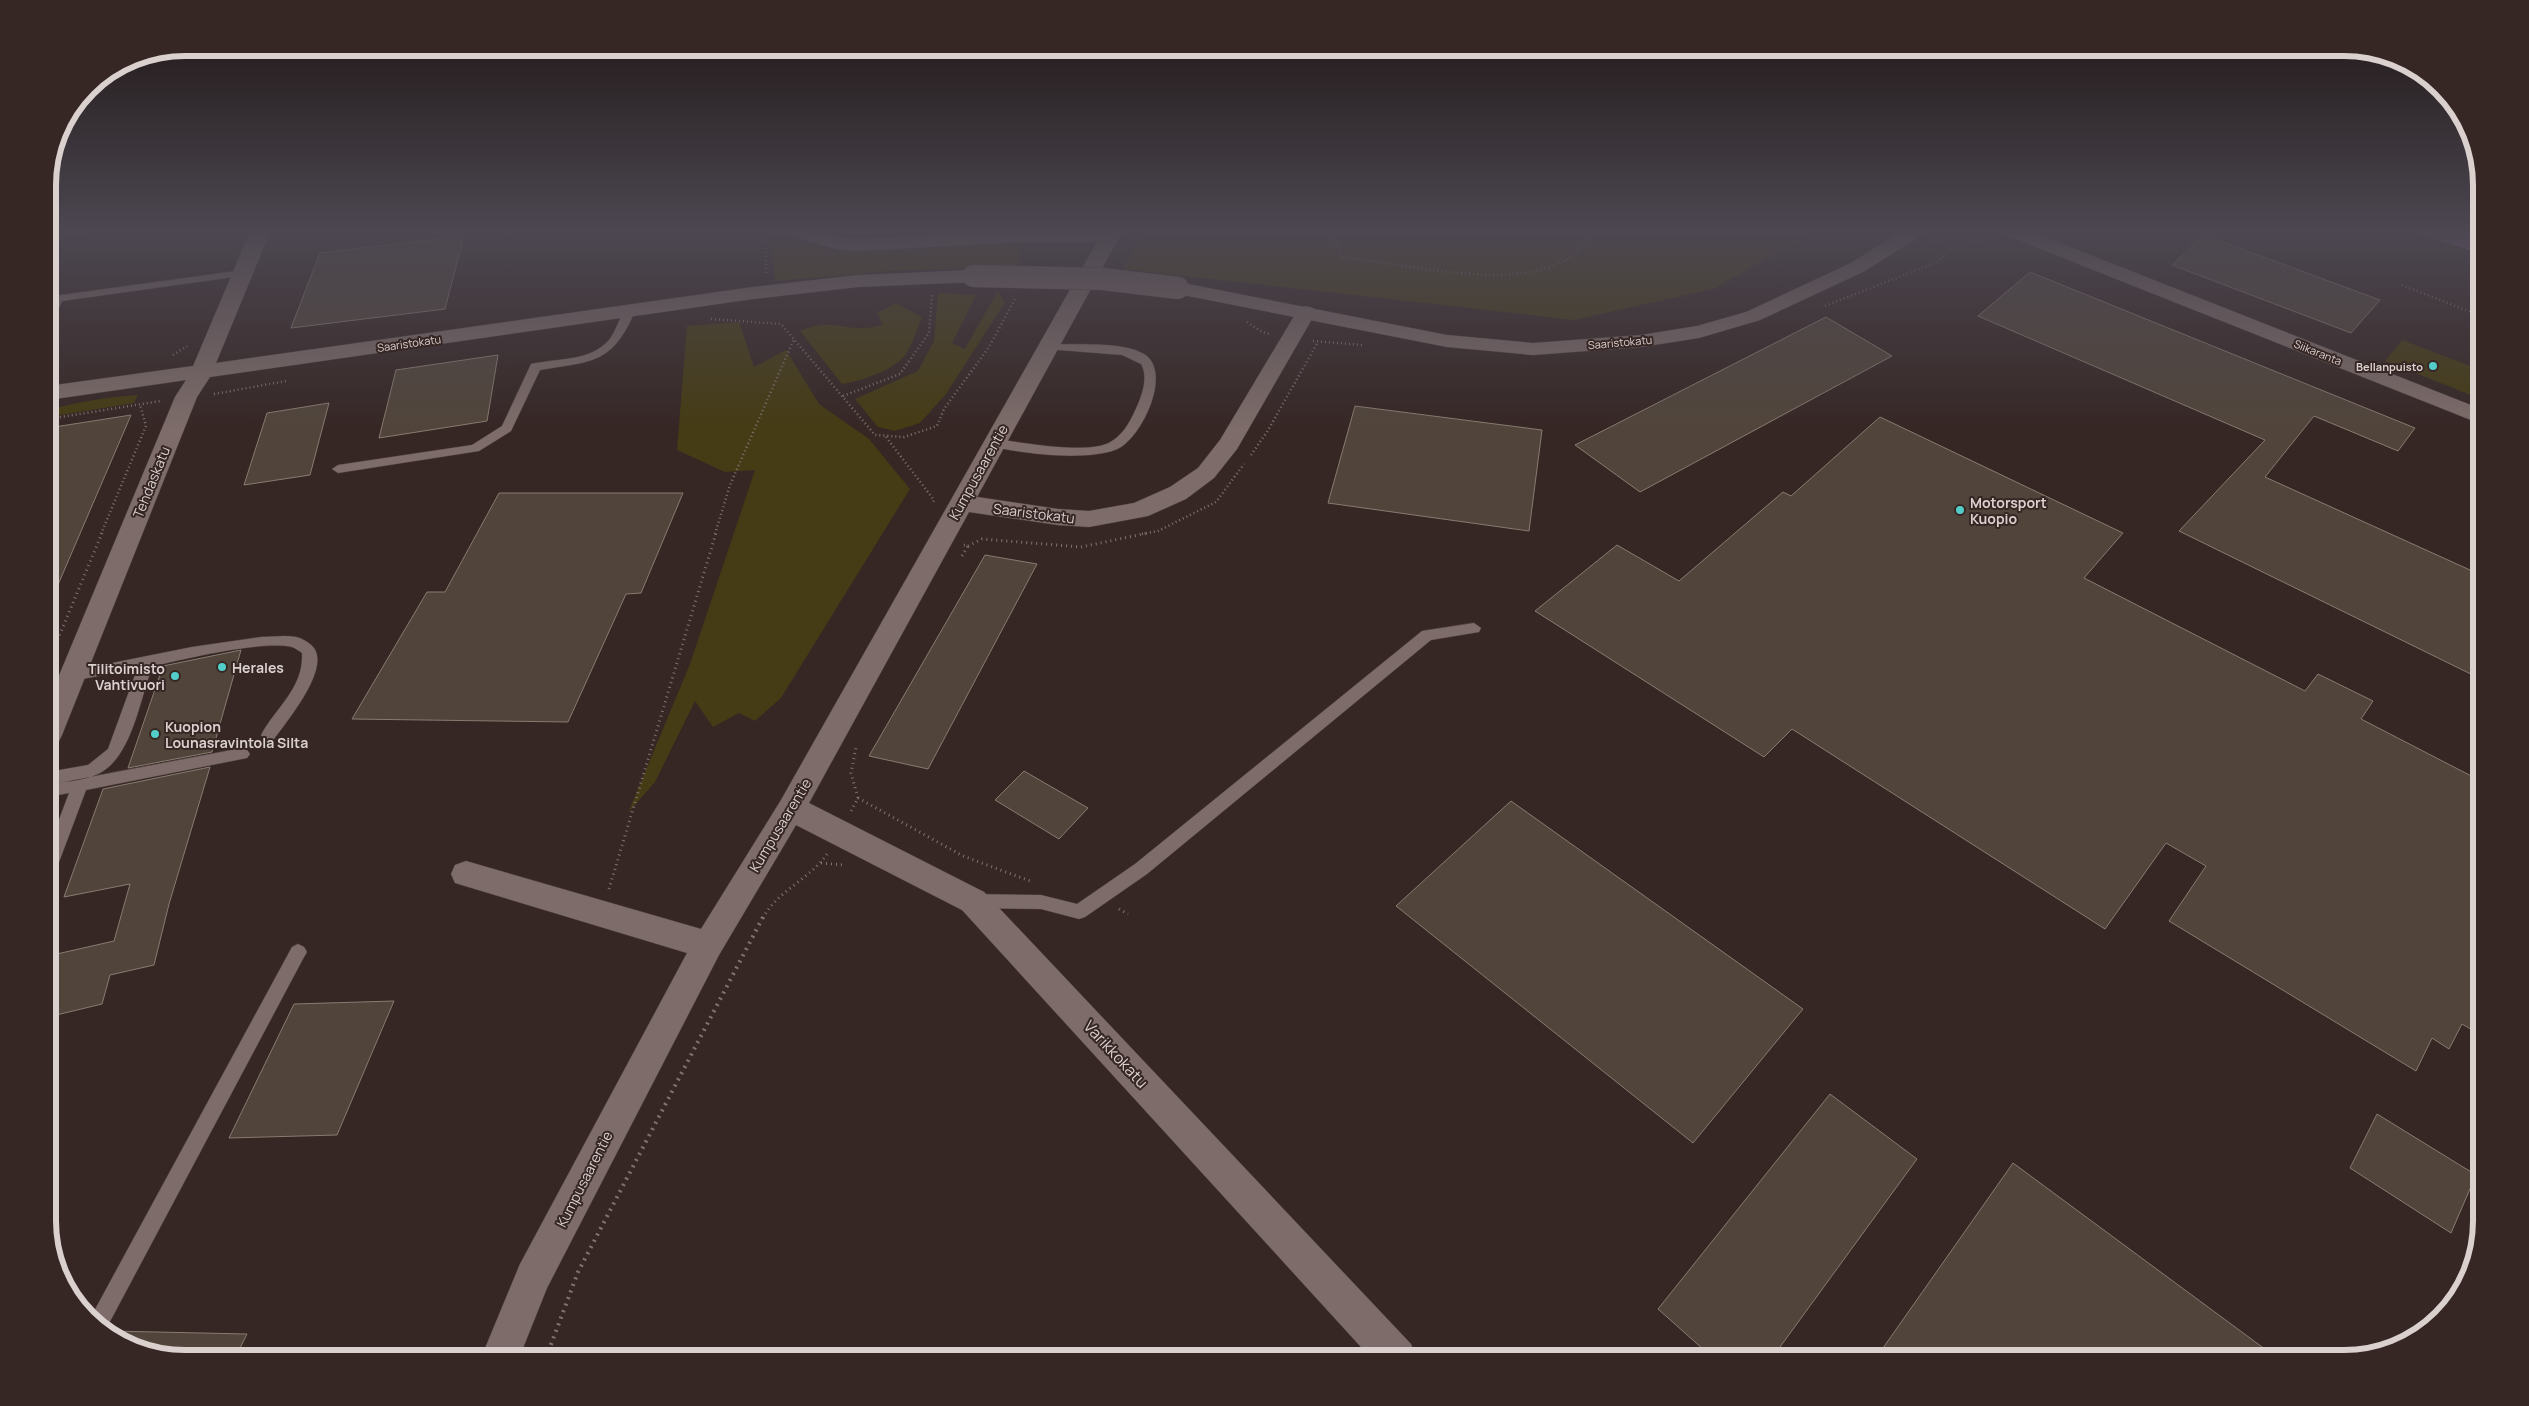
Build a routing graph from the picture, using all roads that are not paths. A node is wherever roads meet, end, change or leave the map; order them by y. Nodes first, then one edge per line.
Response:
1 (233, 298) edge
2 (731, 298) edge
3 (1076, 298) edge
4 (1229, 298) edge
5 (1792, 298) edge
6 (2181, 298) edge
7 (628, 311) junction
8 (1306, 312) junction
9 (1050, 347) junction
10 (201, 373) junction
11 (57, 392) edge
12 (2472, 414) edge
13 (995, 442) junction
14 (338, 469) dead end
15 (962, 503) junction
16 (1474, 628) dead end
17 (128, 666) junction
18 (72, 676) junction
19 (57, 713) edge
20 (270, 735) dead end
21 (242, 754) dead end
22 (57, 776) edge
23 (80, 785) junction
24 (57, 789) edge
25 (791, 808) junction
26 (57, 846) edge
27 (466, 874) dead end
28 (974, 901) junction
29 (708, 945) junction
30 (298, 952) dead end
31 (101, 1318) edge
32 (503, 1350) edge
33 (1390, 1350) edge

1 - 10 street, Tehdaskatu
2 - 7 street, Saaristokatu, bridge
3 - 9 street, Kumpusaarentie
4 - 8 street, Saaristokatu, bridge
5 - 8 street, Saaristokatu
6 - 12 street, Siikaranta
7 - 10 street, Saaristokatu
7 - 14 lane
8 - 15 street, Saaristokatu
9 - 13 street, Kumpusaarentie
9 - 13 lane
10 - 11 street, Saaristokatu
10 - 18 street, Tehdaskatu
13 - 15 street, Kumpusaarentie
15 - 25 street, Kumpusaarentie
16 - 28 lane
17 - 18 lane
17 - 20 lane
17 - 22 lane
18 - 19 street, Tehdaskatu
21 - 23 lane
23 - 24 lane
23 - 26 lane
25 - 28 street, Varikkokatu
25 - 29 street, Kumpusaarentie
27 - 29 street
28 - 33 street, Varikkokatu
29 - 32 street, Kumpusaarentie
30 - 31 lane

